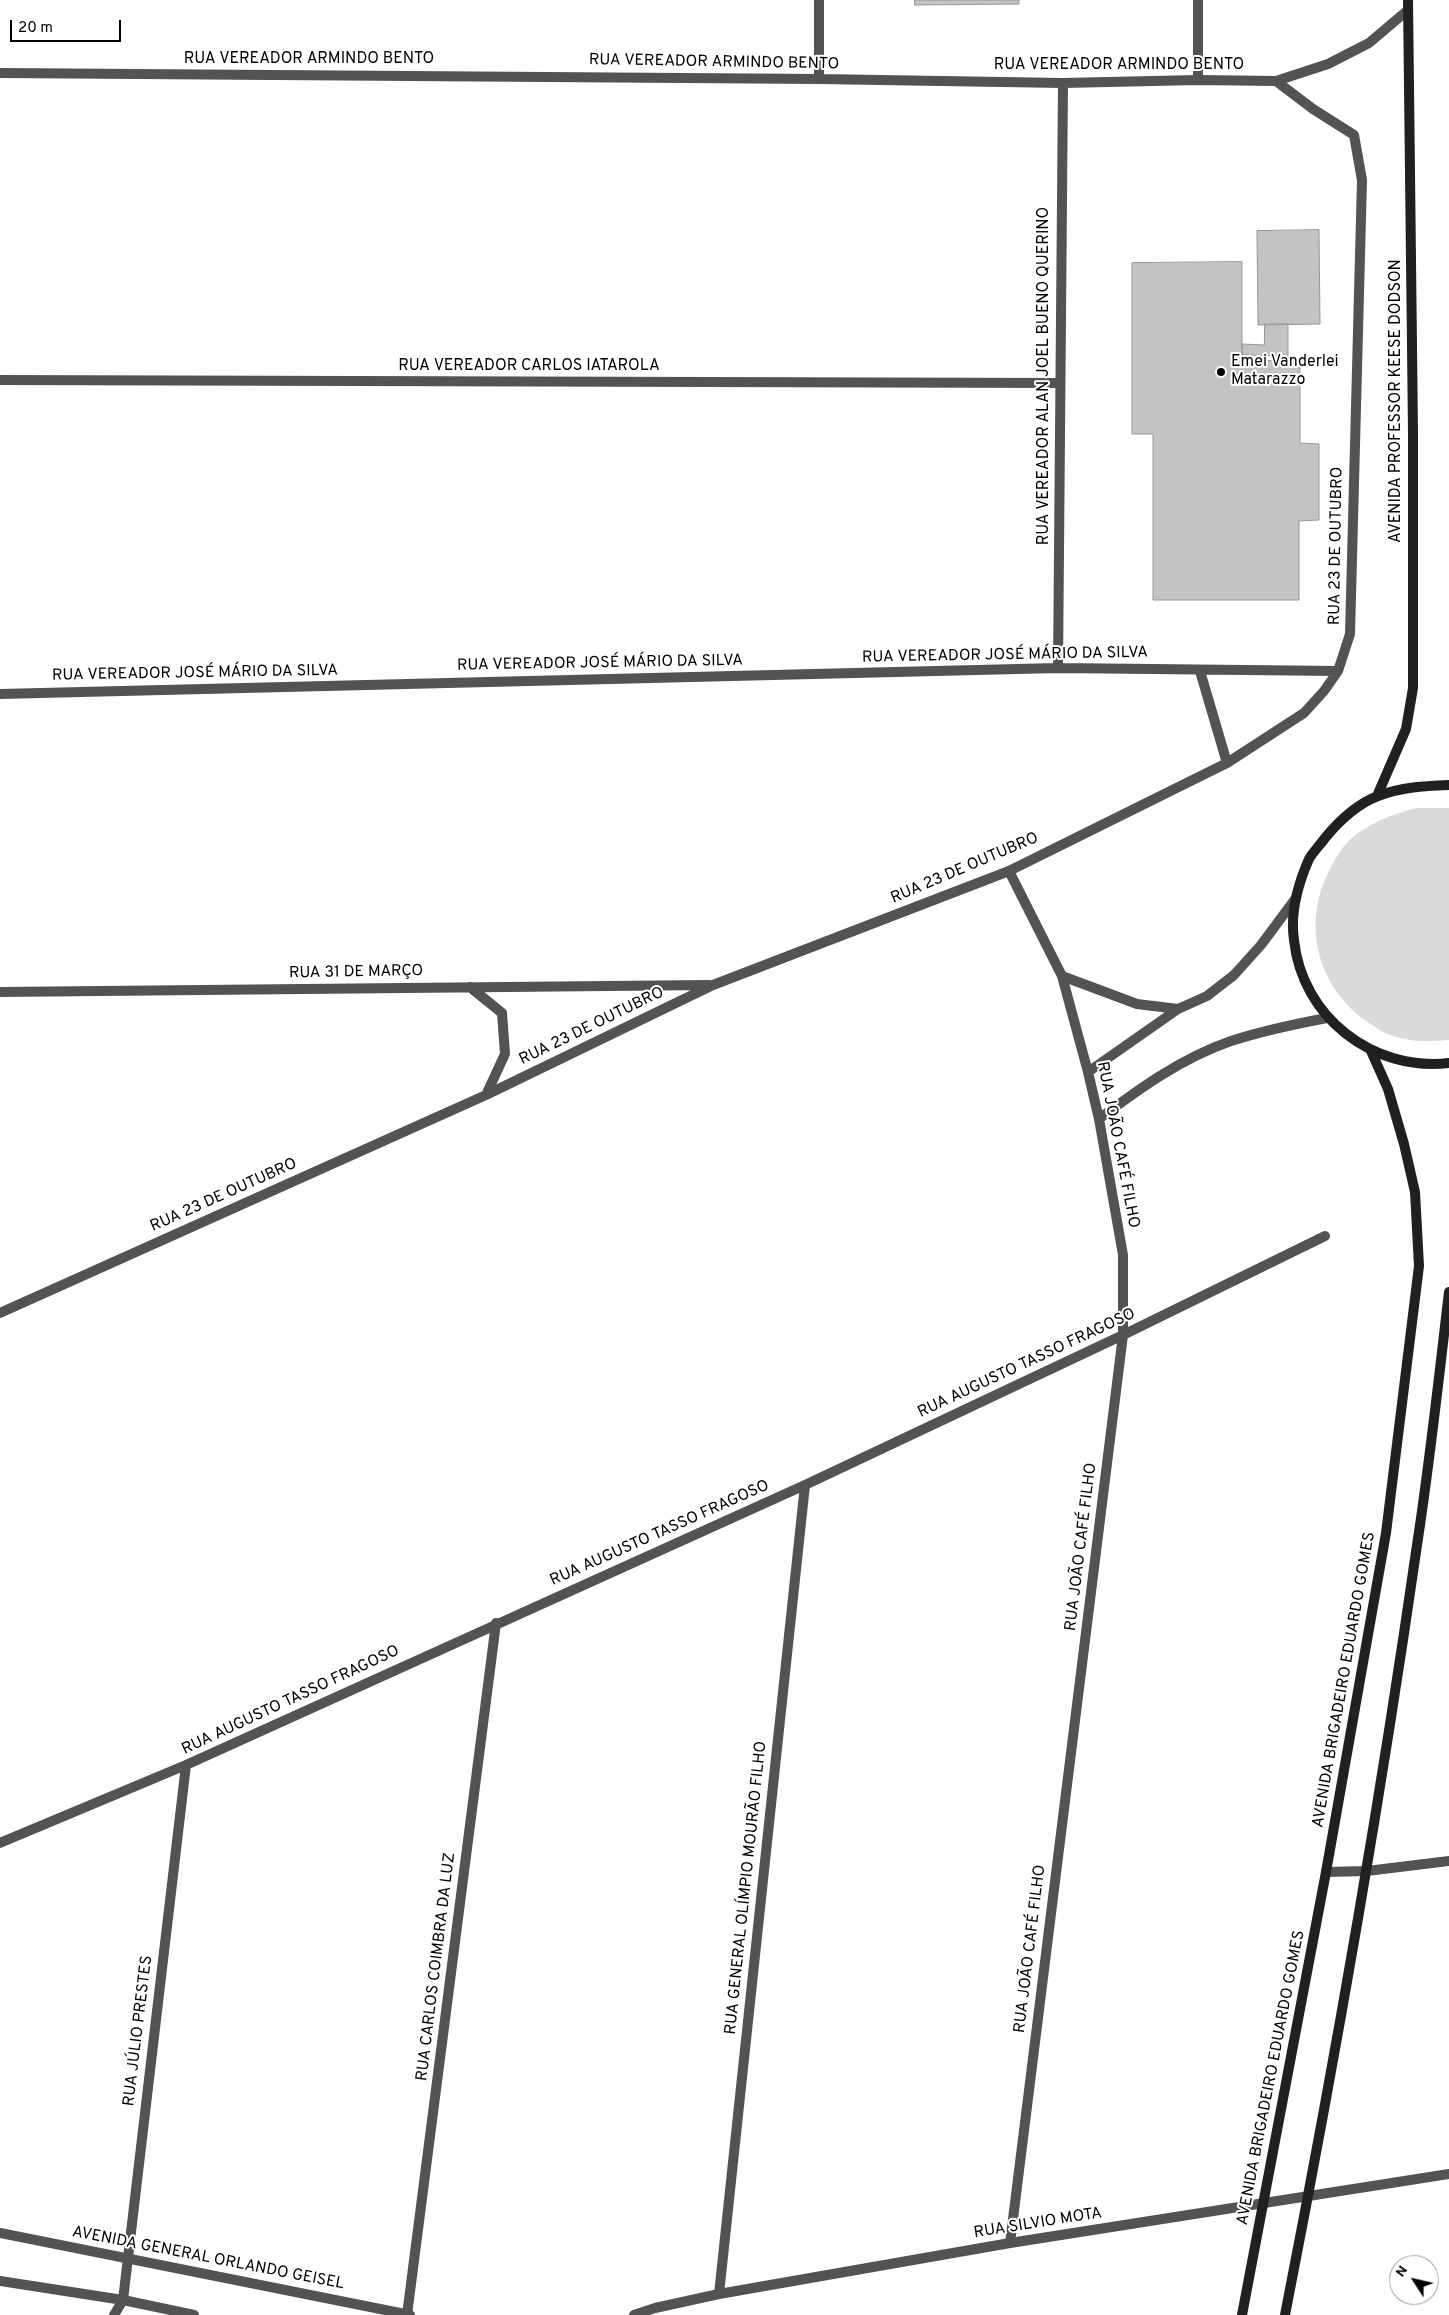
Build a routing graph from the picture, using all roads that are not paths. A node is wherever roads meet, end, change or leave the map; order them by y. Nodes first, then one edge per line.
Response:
1 (819, 0) edge
2 (1198, 0) edge
3 (1408, 5) edge
4 (0, 73) edge
5 (819, 79) junction
6 (1198, 80) junction
7 (1276, 81) junction
8 (1063, 83) junction
9 (0, 380) edge
10 (1058, 383) junction
11 (1058, 668) junction
12 (1200, 671) junction
13 (1338, 671) junction
14 (0, 694) edge
15 (1226, 763) junction
16 (1449, 785) edge
17 (1377, 796) junction
18 (1009, 871) junction
19 (1296, 898) junction
20 (1062, 976) junction
21 (713, 985) junction
22 (470, 987) junction
23 (0, 992) edge
24 (1178, 1009) junction
25 (1328, 1018) junction
26 (1371, 1051) junction
27 (1449, 1063) edge
28 (1088, 1072) junction
29 (486, 1095) junction
30 (1099, 1119) junction
31 (1325, 1236) dead end
32 (1449, 1292) edge
33 (0, 1313) edge
34 (1123, 1335) junction
35 (804, 1485) junction
36 (496, 1623) junction
37 (186, 1765) junction
38 (0, 1843) edge
39 (1449, 1861) edge
40 (1366, 1871) junction
41 (1326, 1872) junction
42 (1449, 2174) edge
43 (1308, 2195) junction
44 (1263, 2203) junction
45 (0, 2233) edge
46 (1010, 2243) junction
47 (127, 2257) junction
48 (0, 2281) edge
49 (719, 2294) junction
50 (123, 2300) junction
51 (114, 2315) edge
52 (194, 2315) edge
53 (408, 2315) edge
54 (634, 2315) edge
55 (1242, 2315) edge
56 (1285, 2315) edge

1 - 5 street
2 - 6 street
3 - 7 street, RUA VEREADOR ARMINDO BENTO
3 - 17 main road, AVENIDA PROFESSOR KEESE DODSON
4 - 5 street, RUA VEREADOR ARMINDO BENTO
5 - 8 street, RUA VEREADOR ARMINDO BENTO
6 - 7 street, RUA VEREADOR ARMINDO BENTO
6 - 8 street, RUA VEREADOR ARMINDO BENTO
7 - 13 street, RUA 23 DE OUTUBRO
8 - 10 street, RUA VEREADOR ALAN JOEL BUENO QUERINO
9 - 10 street, RUA VEREADOR CARLOS IATAROLA
10 - 11 street, RUA VEREADOR ALAN JOEL BUENO QUERINO
11 - 12 street, RUA VEREADOR JOSÉ MÁRIO DA SILVA
11 - 14 street, RUA VEREADOR JOSÉ MÁRIO DA SILVA
12 - 13 street, RUA VEREADOR JOSÉ MÁRIO DA SILVA
12 - 15 street
13 - 15 street, RUA 23 DE OUTUBRO
15 - 18 street, RUA 23 DE OUTUBRO
16 - 17 main road
17 - 19 main road
18 - 20 street, RUA JOÃO CAFÉ FILHO
18 - 21 street, RUA 23 DE OUTUBRO
19 - 24 street
19 - 25 main road
20 - 24 street
20 - 28 street, RUA JOÃO CAFÉ FILHO
21 - 22 street, RUA 31 DE MARÇO
21 - 29 street, RUA 23 DE OUTUBRO
22 - 23 street, RUA 31 DE MARÇO
22 - 29 street
24 - 28 street
25 - 26 main road
25 - 30 street
26 - 27 main road
26 - 41 main road, AVENIDA BRIGADEIRO EDUARDO GOMES
28 - 30 street, RUA JOÃO CAFÉ FILHO
29 - 33 street, RUA 23 DE OUTUBRO
30 - 34 street, RUA JOÃO CAFÉ FILHO
31 - 34 street, RUA AUGUSTO TASSO FRAGOSO
32 - 40 main road
34 - 35 street, RUA AUGUSTO TASSO FRAGOSO
34 - 46 street, RUA JOÃO CAFÉ FILHO
35 - 36 street, RUA AUGUSTO TASSO FRAGOSO
35 - 49 street, RUA GENERAL OLÍMPIO MOURÃO FILHO
36 - 37 street, RUA AUGUSTO TASSO FRAGOSO
36 - 53 street, RUA CARLOS COIMBRA DA LUZ
37 - 38 street, RUA AUGUSTO TASSO FRAGOSO
37 - 47 street, RUA JÚLIO PRESTES
39 - 40 street
40 - 41 street
40 - 43 main road
41 - 44 main road, AVENIDA BRIGADEIRO EDUARDO GOMES
42 - 43 street, RUA SILVIO MOTA
43 - 44 street, RUA SILVIO MOTA
43 - 56 main road
44 - 46 street, RUA SILVIO MOTA
44 - 55 main road, AVENIDA BRIGADEIRO EDUARDO GOMES
45 - 47 street, AVENIDA GENERAL ORLANDO GEISEL
46 - 49 street, RUA SILVIO MOTA
47 - 50 street, RUA JÚLIO PRESTES
47 - 53 street, AVENIDA GENERAL ORLANDO GEISEL
48 - 50 street
49 - 54 street, RUA SILVIO MOTA
50 - 51 street
50 - 52 street

